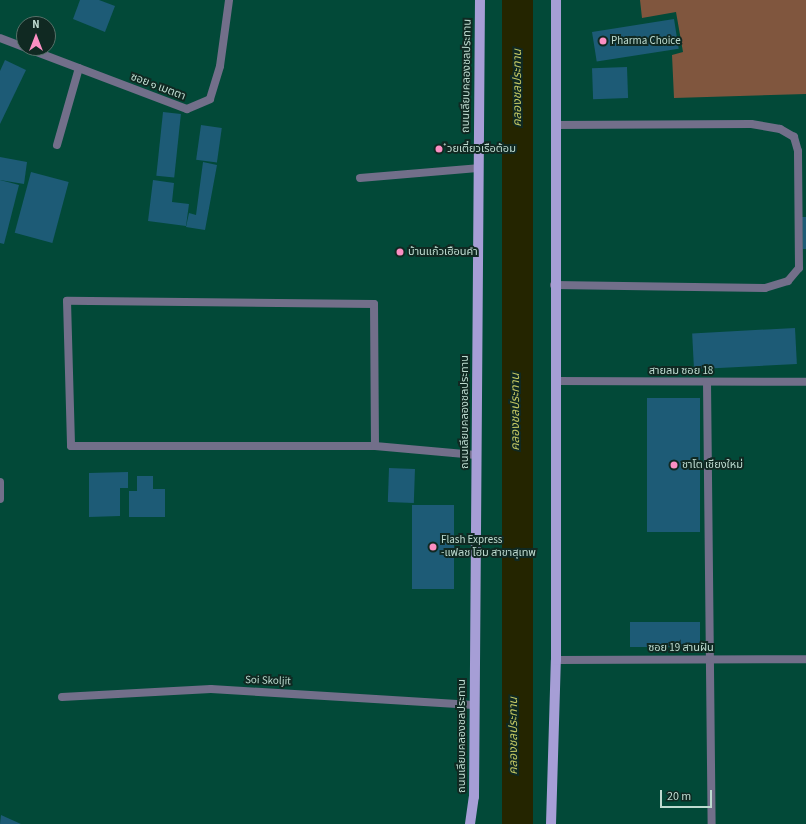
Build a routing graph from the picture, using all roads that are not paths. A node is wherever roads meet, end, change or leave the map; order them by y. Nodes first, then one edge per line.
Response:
1 (229, 0) edge
2 (480, 0) edge
3 (556, 0) edge
4 (0, 38) edge
5 (16, 44) edge
6 (47, 56) edge
7 (79, 68) junction
8 (555, 125) junction
9 (57, 145) dead end
10 (478, 168) junction
11 (360, 178) dead end
12 (554, 285) junction
13 (556, 381) junction
14 (707, 382) junction
15 (806, 382) edge
16 (375, 446) junction
17 (476, 455) junction
18 (0, 482) edge
19 (0, 499) edge
20 (711, 658) junction
21 (806, 659) edge
22 (556, 660) junction
23 (62, 697) dead end
24 (474, 705) junction
25 (470, 824) edge
26 (551, 824) edge
27 (712, 824) edge

1 - 7 street, ซอย ๑ เมตตา
2 - 10 main road, ถนนเลียบคลองชลประทาน
3 - 8 main road
4 - 5 street, ซอย ๑ เมตตา
6 - 7 street, ซอย ๑ เมตตา
7 - 9 street
8 - 12 main road
8 - 12 street
10 - 11 street
10 - 17 main road, ถนนเลียบคลองชลประทาน
12 - 13 main road
13 - 14 street, สายลม ซอย 18
13 - 22 main road
14 - 15 street, สายลม ซอย 18
14 - 20 street
16 - 16 street
16 - 17 street
17 - 24 main road, ถนนเลียบคลองชลประทาน
18 - 19 street
20 - 21 street, ซอย 19 สานฝัน
20 - 22 street, ซอย 19 สานฝัน
20 - 27 street
22 - 26 main road
23 - 24 street, Soi Skoljit
24 - 25 main road, ถนนเลียบคลองชลประทาน

